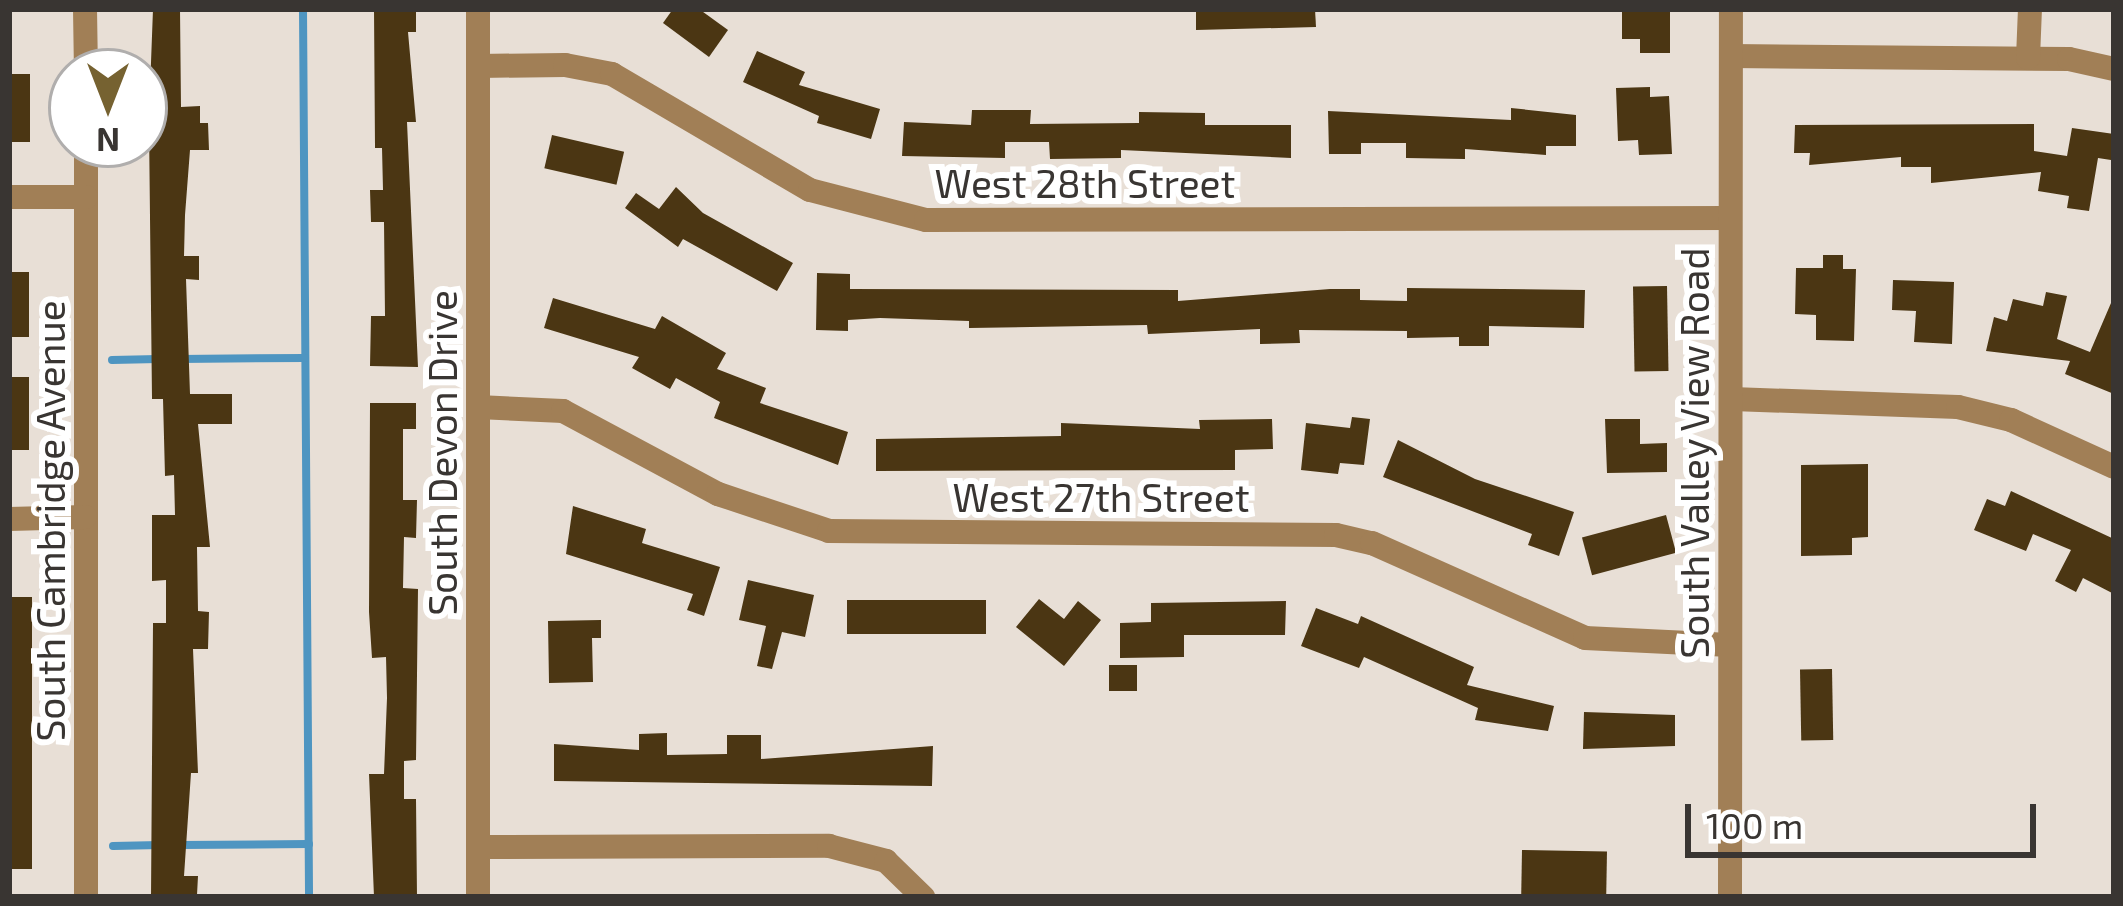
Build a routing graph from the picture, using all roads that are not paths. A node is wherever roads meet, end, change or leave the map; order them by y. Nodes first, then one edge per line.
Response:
1 (86, 9) edge
2 (478, 9) edge
3 (1731, 9) edge
4 (2030, 9) edge
5 (86, 48) edge
6 (1731, 56) junction
7 (2029, 58) junction
8 (478, 66) junction
9 (2114, 69) edge
10 (86, 168) edge
11 (9, 196) edge
12 (86, 197) junction
13 (1730, 218) junction
14 (1732, 399) junction
15 (478, 407) junction
16 (2114, 467) edge
17 (86, 517) junction
18 (9, 519) edge
19 (1730, 645) junction
20 (478, 847) junction
21 (86, 897) edge
22 (478, 897) edge
23 (922, 897) edge
24 (1730, 897) edge

1 - 5 street
2 - 8 street, South Devon Drive
3 - 6 street, South Valley View Road
4 - 7 street
6 - 7 street
6 - 13 street, South Valley View Road
7 - 9 street
8 - 13 street, West 28th Street
8 - 15 street, South Devon Drive
10 - 12 street, South Cambridge Avenue
11 - 12 street
12 - 17 street, South Cambridge Avenue
13 - 14 street, South Valley View Road
14 - 16 street
14 - 19 street, South Valley View Road
15 - 19 street, West 27th Street
15 - 20 street, South Devon Drive
17 - 18 street
17 - 21 street, South Cambridge Avenue
19 - 24 street, South Valley View Road
20 - 22 street, South Devon Drive
20 - 23 street

